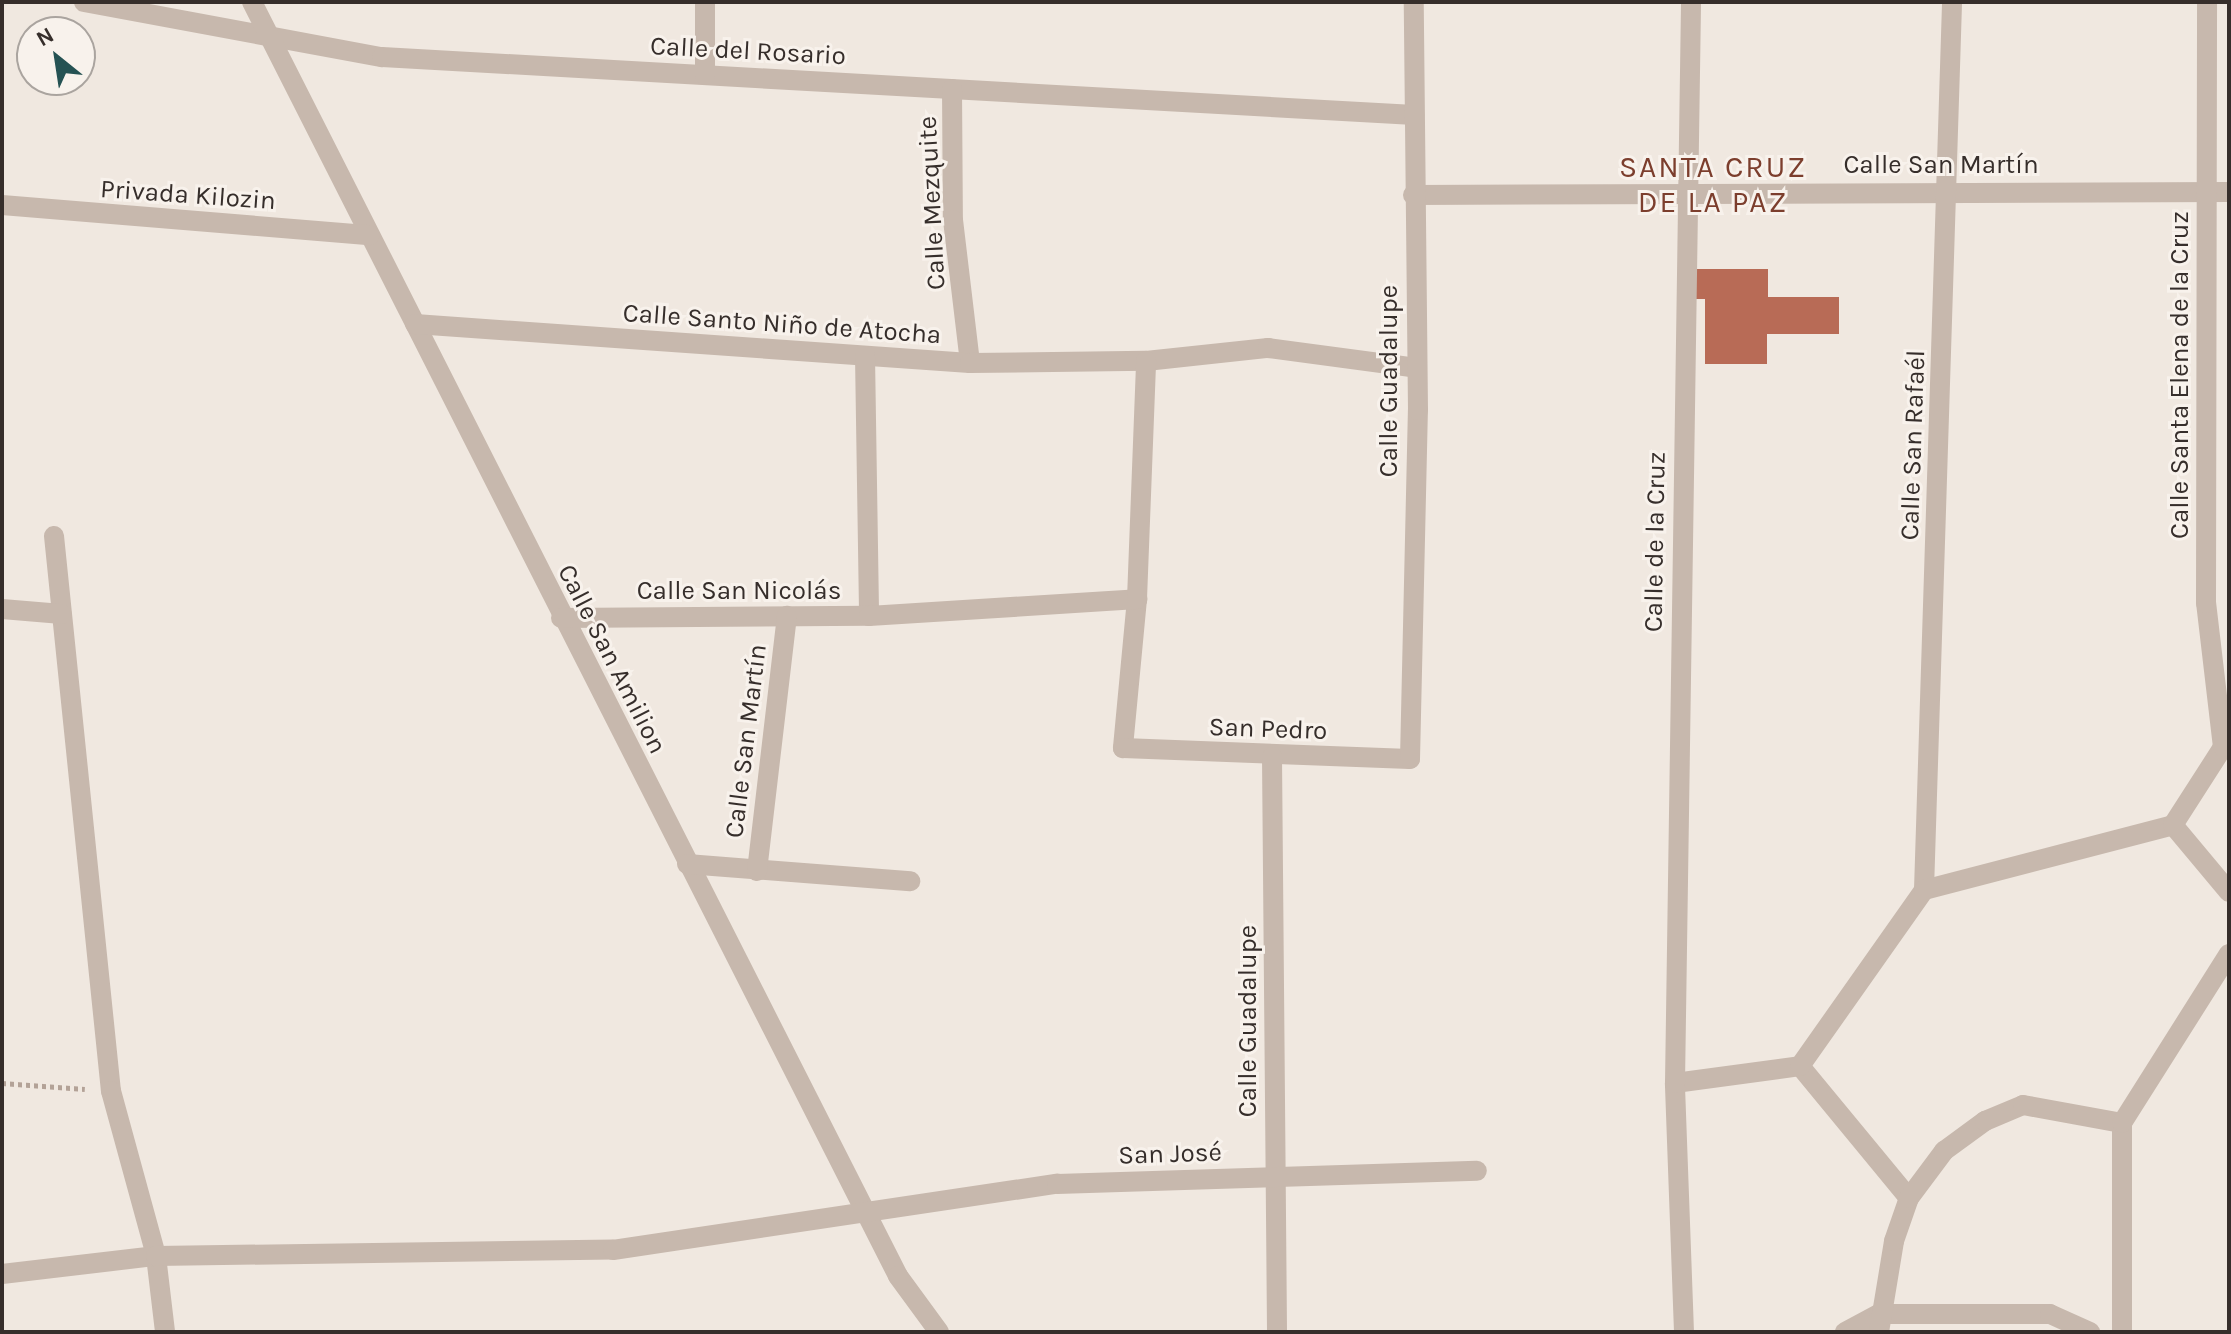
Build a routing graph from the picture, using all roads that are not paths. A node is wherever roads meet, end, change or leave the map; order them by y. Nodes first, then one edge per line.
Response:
1 (84, 2) edge
2 (252, 2) edge
3 (705, 2) edge
4 (1414, 2) edge
5 (1691, 2) edge
6 (1952, 2) edge
7 (2207, 2) edge
8 (269, 36) junction
9 (705, 75) junction
10 (952, 89) junction
11 (1414, 115) junction
12 (2205, 189) junction
13 (1948, 191) junction
14 (2229, 192) edge
15 (1684, 193) junction
16 (1413, 195) junction
17 (2, 205) edge
18 (370, 235) junction
19 (415, 324) junction
20 (865, 356) junction
21 (1146, 361) junction
22 (970, 363) junction
23 (1417, 368) junction
24 (54, 536) dead end
25 (1137, 599) junction
26 (2, 609) edge
27 (62, 614) junction
28 (787, 616) junction
29 (869, 616) junction
30 (561, 618) junction
31 (1272, 757) junction
32 (1410, 759) joint
33 (2173, 825) junction
34 (687, 864) junction
35 (757, 871) junction
36 (910, 881) dead end
37 (1924, 890) junction
38 (2229, 892) edge
39 (2229, 954) edge
40 (1800, 1066) junction
41 (1675, 1083) junction
42 (2122, 1123) junction
43 (1477, 1171) dead end
44 (1276, 1176) junction
45 (1909, 1198) junction
46 (866, 1211) junction
47 (156, 1256) junction
48 (2, 1274) edge
49 (1879, 1323) edge
50 (165, 1332) edge
51 (939, 1332) edge
52 (1277, 1332) edge
53 (1684, 1332) edge
54 (1845, 1332) edge
55 (2090, 1332) edge
56 (2122, 1332) edge

1 - 8 street, Calle del Rosario
2 - 8 street, Calle San Amilion
3 - 9 street
4 - 11 street, Calle Guadalupe
5 - 15 street, Calle de la Cruz
6 - 13 street, Calle San Rafaél
7 - 12 street, Calle Santa Elena de la Cruz
8 - 9 street, Calle del Rosario
8 - 18 street, Calle San Amilion
9 - 10 street, Calle del Rosario
10 - 11 street, Calle del Rosario
10 - 22 street, Calle Mezquite
11 - 16 street, Calle Guadalupe
12 - 13 street, Calle San Martín
12 - 14 street, Calle San Martín
12 - 33 street, Calle Santa Elena de la Cruz
13 - 15 street, Calle San Martín
13 - 37 street, Calle San Rafaél
15 - 16 street, Calle San Martín
15 - 41 street, Calle de la Cruz
16 - 23 street, Calle Guadalupe
17 - 18 street, Privada Kilozin
18 - 19 street, Calle San Amilion
19 - 20 street, Calle Santo Niño de Atocha
19 - 30 street, Calle San Amilion
20 - 22 street, Calle Santo Niño de Atocha
20 - 29 street
21 - 22 street, Calle Santo Niño de Atocha
21 - 23 street, Calle Santo Niño de Atocha
21 - 25 street
23 - 32 street, Calle Guadalupe
24 - 27 street
25 - 29 street, Calle San Nicolás
25 - 31 street, San Pedro
26 - 27 street
27 - 47 street
28 - 29 street, Calle San Nicolás
28 - 30 street, Calle San Nicolás
28 - 35 street, Calle San Martín
30 - 34 street, Calle San Amilion
31 - 32 street, San Pedro
31 - 44 street, Calle Guadalupe
33 - 37 street
33 - 38 street
34 - 35 street
34 - 46 street, Calle San Amilion
35 - 36 street
37 - 40 street
39 - 42 street
40 - 41 street
40 - 45 street
41 - 53 street, Calle de la Cruz
42 - 45 street
42 - 56 street
43 - 44 street, San José
44 - 46 street, San José
44 - 52 street, Calle Guadalupe
45 - 49 street
46 - 47 street, San José
46 - 51 street, Calle San Amilion
47 - 48 street, San José
47 - 50 street
49 - 54 street
49 - 55 street

